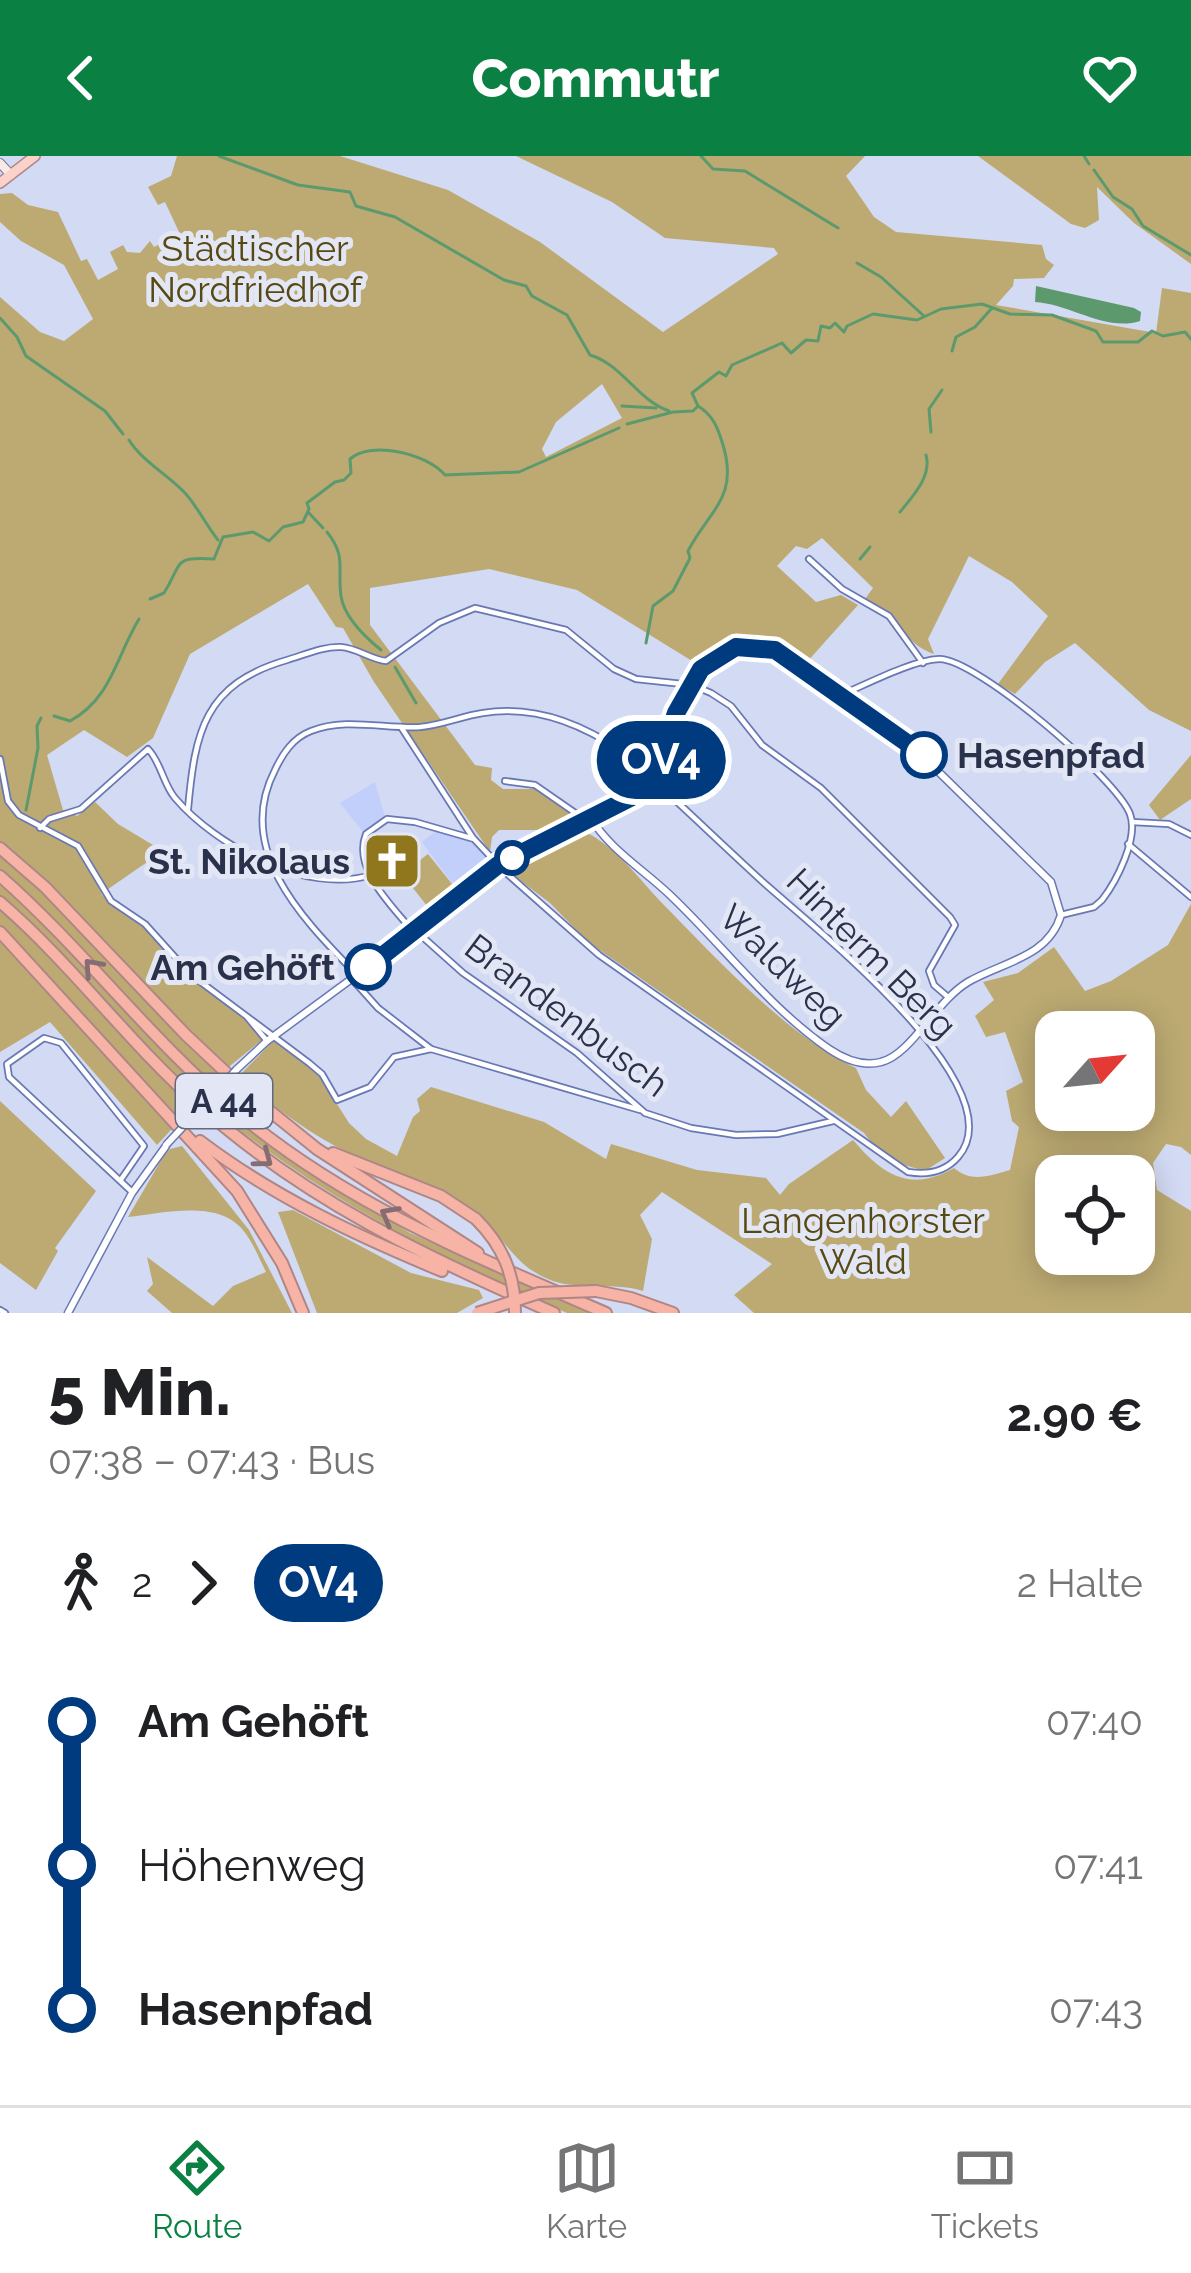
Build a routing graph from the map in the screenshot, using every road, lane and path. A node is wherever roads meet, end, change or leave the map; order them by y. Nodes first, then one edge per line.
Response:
1 (35, 156) edge
2 (0, 163) edge
3 (4, 178) edge
4 (808, 559) dead end
5 (923, 663) junction
6 (692, 685) junction
7 (843, 694) junction
8 (405, 727) junction
9 (0, 759) edge
10 (652, 778) junction
11 (505, 781) dead end
12 (188, 809) junction
13 (588, 819) junction
14 (1132, 822) junction
15 (40, 828) junction
16 (1191, 835) edge
17 (474, 839) junction
18 (1128, 844) junction
19 (0, 848) edge
20 (272, 864) junction
21 (498, 865) junction
22 (371, 875) junction
23 (0, 876) edge
24 (1191, 897) edge
25 (0, 902) edge
26 (1060, 915) junction
27 (0, 932) edge
28 (415, 932) junction
29 (354, 977) junction
30 (948, 997) junction
31 (920, 1029) junction
32 (271, 1038) junction
33 (430, 1049) junction
34 (640, 1109) junction
35 (167, 1111) junction
36 (836, 1120) junction
37 (305, 1138) junction
38 (120, 1181) junction
39 (132, 1193) junction
40 (494, 1266) junction
41 (487, 1284) junction
42 (69, 1312) edge
43 (303, 1313) edge
44 (477, 1313) edge
45 (515, 1313) edge
46 (554, 1313) edge
47 (606, 1313) edge
48 (673, 1313) edge

1 - 3 main road
2 - 3 main road
4 - 5 street
5 - 7 street
5 - 14 street
6 - 7 street
6 - 10 street
6 - 12 street
6 - 30 street
7 - 26 street
8 - 10 street, Hinterm Berg
8 - 17 street
8 - 20 street, Hinterm Berg
9 - 15 street
10 - 13 street
10 - 31 street, Hinterm Berg
11 - 13 street
12 - 15 street
12 - 20 street
13 - 21 street
13 - 31 street, Waldweg
14 - 16 street
14 - 18 street
15 - 32 street
17 - 21 street
17 - 22 street
18 - 24 street
18 - 26 street
19 - 37 highway
20 - 22 street
20 - 29 street
21 - 28 street
21 - 36 street
22 - 28 street, Brandenbusch
40 -> 23 highway, A 44
25 -> 41 highway, A 44
26 - 30 street, Waldweg
27 - 35 highway
28 - 29 street
28 - 34 street, Brandenbusch
29 - 32 street
29 - 33 street
30 - 31 street, Waldweg
31 - 36 street, Hinterm Berg
32 - 33 street
32 - 39 street, bridge
33 - 34 street
34 - 36 street, Brandenbusch
35 - 41 highway
35 - 43 highway
37 - 40 highway
37 - 45 highway, bridge
38 - 38 street
38 - 39 street
39 - 42 street
40 - 47 highway, A 44
41 - 46 highway, A 44
44 - 48 highway, bridge

